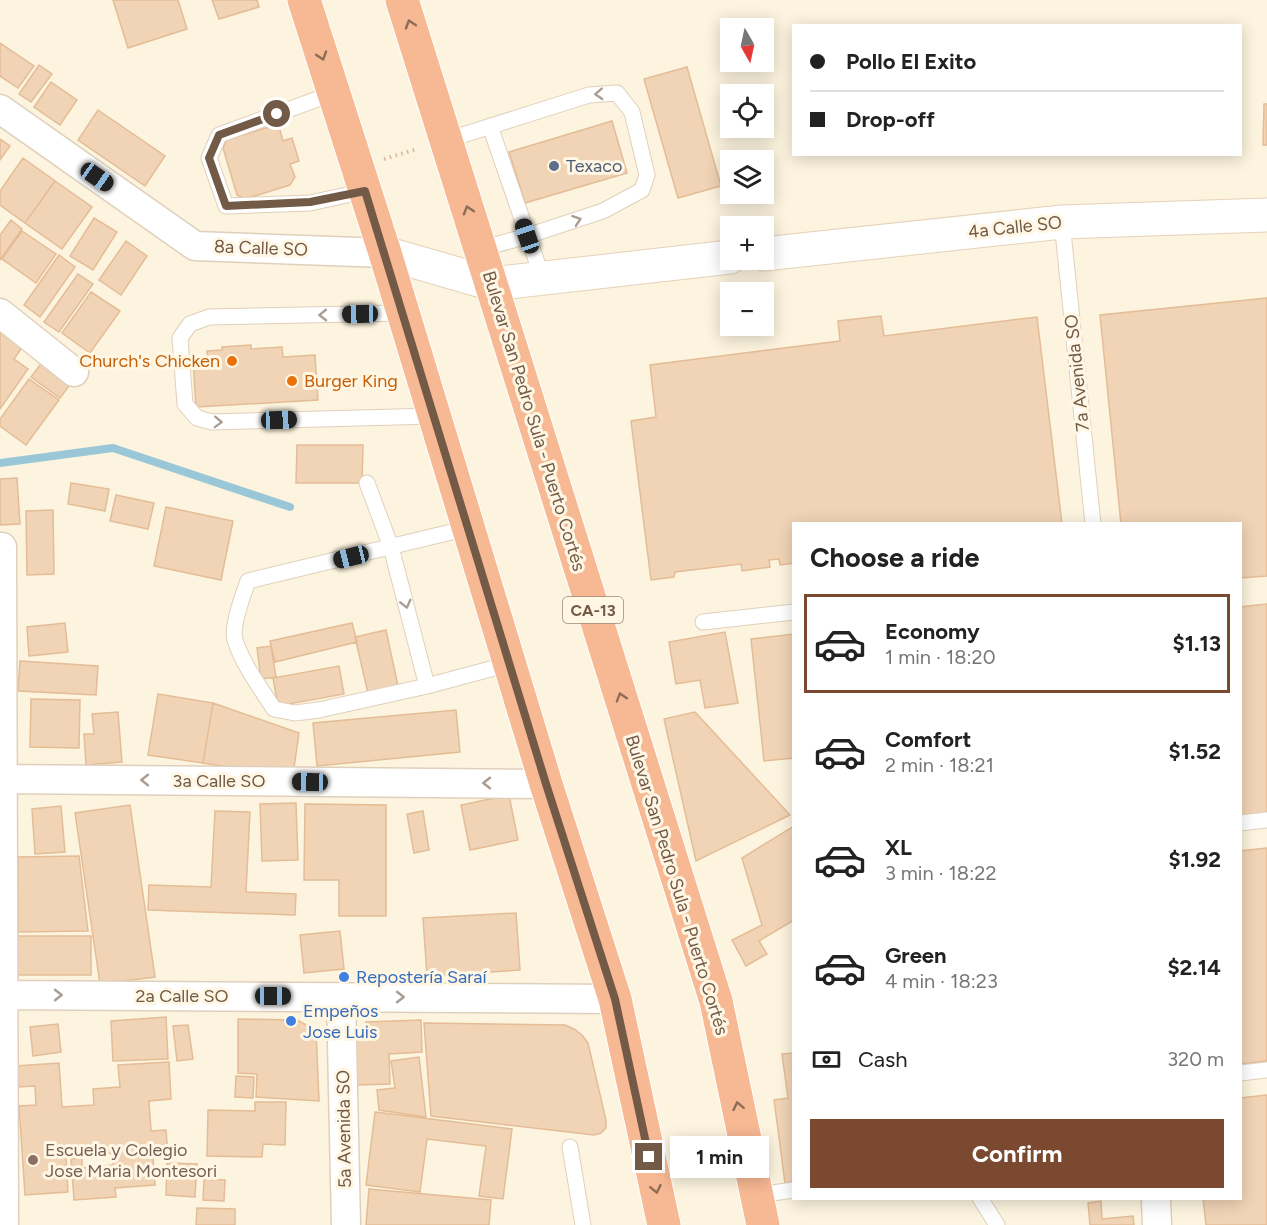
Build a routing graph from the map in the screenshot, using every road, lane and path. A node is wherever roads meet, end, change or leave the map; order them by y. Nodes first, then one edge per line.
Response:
1 (304, 0) edge
2 (402, 0) edge
3 (334, 93) junction
4 (0, 108) edge
5 (490, 126) junction
6 (447, 140) junction
7 (361, 179) junction
8 (1267, 215) edge
9 (1062, 222) junction
10 (527, 236) junction
11 (481, 249) junction
12 (384, 253) junction
13 (774, 253) edge
14 (720, 258) edge
15 (542, 277) junction
16 (492, 284) junction
17 (0, 313) edge
18 (403, 313) junction
19 (74, 372) dead end
20 (434, 416) junction
21 (367, 483) dead end
22 (1093, 522) edge
23 (468, 528) junction
24 (1, 547) edge
25 (391, 547) junction
26 (792, 612) edge
27 (703, 622) dead end
28 (509, 664) junction
29 (427, 686) junction
30 (2, 779) edge
31 (546, 784) junction
32 (1267, 820) edge
33 (1242, 823) edge
34 (2, 995) edge
35 (341, 997) junction
36 (615, 999) junction
37 (1267, 1070) edge
38 (1242, 1073) edge
39 (570, 1147) dead end
40 (792, 1191) edge
41 (981, 1200) edge
42 (760, 1210) edge
43 (4, 1225) edge
44 (346, 1225) edge
45 (582, 1225) edge
46 (664, 1225) edge
47 (997, 1225) edge

1 -> 3 highway
6 -> 2 highway, Bulevar San Pedro Sula - Puerto Cortés / CA-13
3 - 7 highway
3 - 7 lane
4 - 12 street, 8a Calle SO
5 - 6 lane
5 - 10 lane
10 -> 5 lane
6 - 7 path
11 -> 6 highway, Bulevar San Pedro Sula - Puerto Cortés / CA-13
7 - 12 highway
8 - 9 street, 4a Calle SO
9 - 13 street, 4a Calle SO
9 - 22 lane, 7a Avenida SO
10 - 11 lane
10 - 15 lane
11 - 16 highway, Bulevar San Pedro Sula - Puerto Cortés / CA-13
12 - 16 street
12 - 18 highway
14 - 15 street
15 - 16 street
42 -> 16 highway, Bulevar San Pedro Sula - Puerto Cortés / CA-13
17 - 19 street
18 - 20 highway
18 -> 20 lane
20 - 23 highway
21 - 25 lane
23 - 25 lane
23 - 28 highway
24 - 30 street
25 -> 29 lane
25 - 29 lane
26 - 27 lane
28 - 29 lane
28 - 31 highway
31 -> 30 street, 3a Calle SO
30 - 34 street
31 - 36 highway
32 - 33 lane
34 -> 35 street, 2a Calle SO
34 - 43 street
35 -> 36 street, 2a Calle SO
35 - 44 street, 5a Avenida SO
36 -> 46 highway
37 - 38 lane
39 - 45 lane
40 - 42 lane
41 - 47 lane

